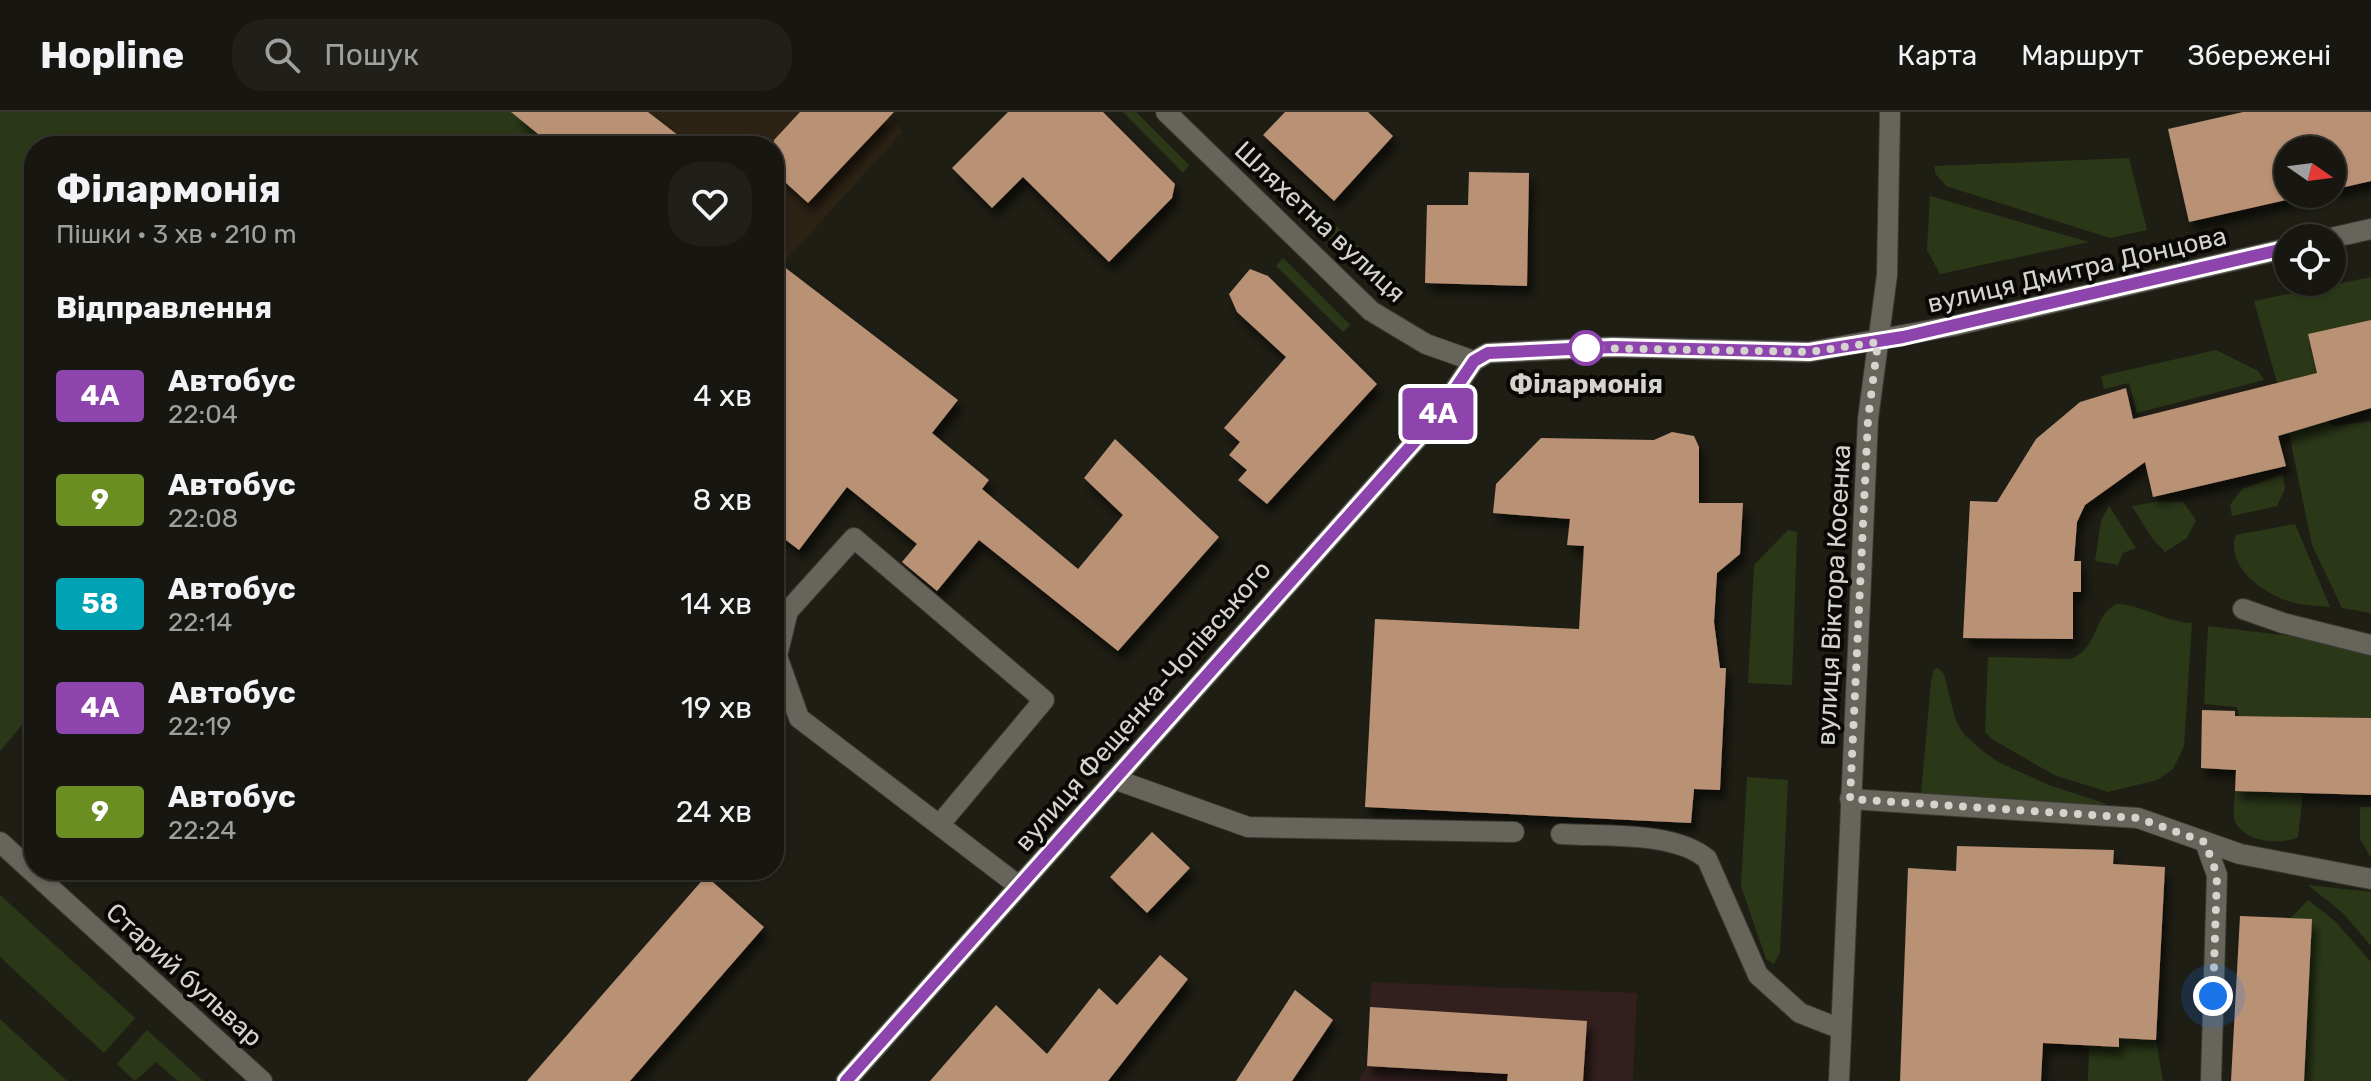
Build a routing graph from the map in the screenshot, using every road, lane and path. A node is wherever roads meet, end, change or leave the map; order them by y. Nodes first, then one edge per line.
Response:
1 (1166, 112) edge
2 (1890, 112) edge
3 (2371, 229) edge
4 (2346, 235) edge
5 (2274, 251) edge
6 (1878, 342) junction
7 (1474, 361) junction
8 (2243, 609) dead end
9 (784, 627) edge
10 (2371, 645) edge
11 (784, 676) edge
12 (1114, 779) junction
13 (1850, 799) junction
14 (940, 824) junction
15 (1514, 832) dead end
16 (1561, 834) dead end
17 (0, 842) edge
18 (2205, 842) junction
19 (24, 864) edge
20 (2371, 879) edge
21 (42, 880) edge
22 (1019, 886) junction
23 (1841, 1029) junction
24 (262, 1081) edge
25 (846, 1081) edge
26 (1839, 1081) edge
27 (2211, 1081) edge

1 - 7 street, Шляхетна вулиця
2 - 6 street, вулиця Віктора Косенка
3 - 4 street
5 - 6 street, вулиця Дмитра Донцова
6 - 7 street
6 - 13 street, вулиця Віктора Косенка
7 - 12 street, вулиця Фещенка-Чопівського
8 - 10 street
9 - 14 street
11 - 14 street
12 - 15 street
12 - 22 street, вулиця Фещенка-Чопівського
13 - 18 street
13 - 23 street, вулиця Віктора Косенка
14 - 22 street
16 - 23 street
17 - 19 street, Старий бульвар
18 - 20 street
18 - 27 street
21 - 24 street, Старий бульвар
22 - 25 street, вулиця Фещенка-Чопівського
23 - 26 street, вулиця Віктора Косенка

